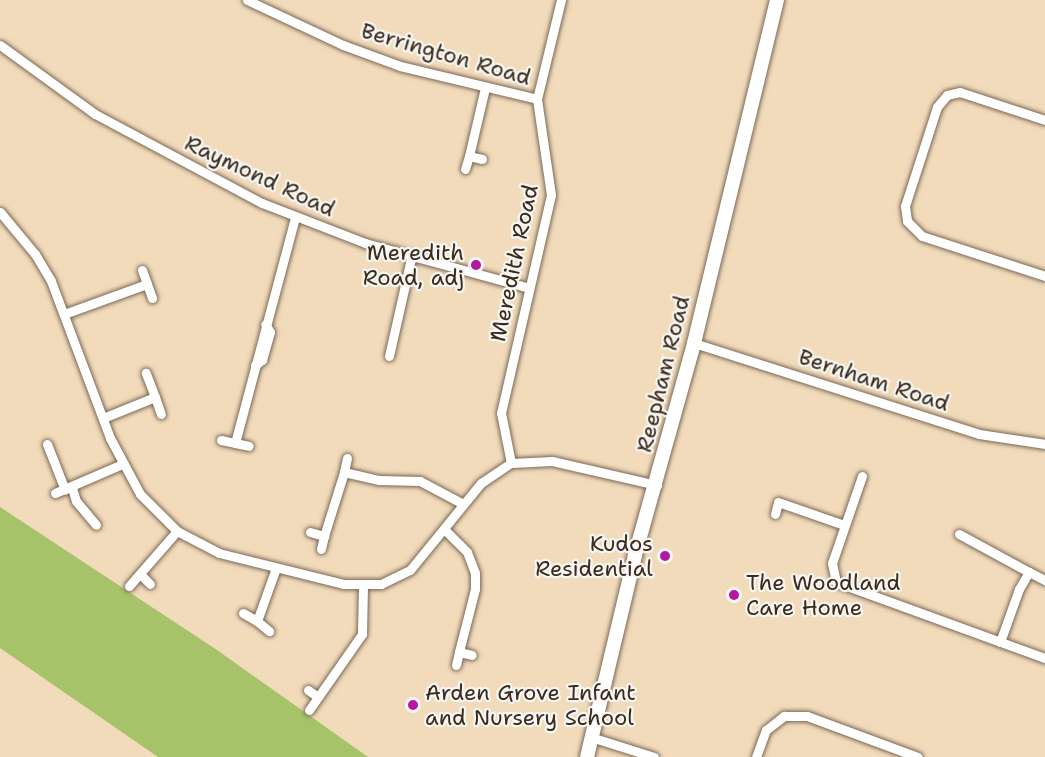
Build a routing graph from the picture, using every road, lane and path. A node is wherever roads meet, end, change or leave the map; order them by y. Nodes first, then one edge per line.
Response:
1 (247, 0) edge
2 (561, 0) edge
3 (773, 1) edge
4 (0, 45) edge
5 (485, 88) junction
6 (537, 99) junction
7 (1045, 120) edge
8 (469, 156) junction
9 (482, 159) dead end
10 (465, 169) dead end
11 (0, 212) edge
12 (296, 217) junction
13 (411, 258) junction
14 (142, 270) dead end
15 (1045, 276) edge
16 (147, 284) junction
17 (529, 288) junction
18 (152, 298) dead end
19 (64, 314) junction
20 (694, 343) junction
21 (389, 356) dead end
22 (146, 373) dead end
23 (155, 397) junction
24 (161, 414) dead end
25 (103, 418) junction
26 (220, 440) dead end
27 (235, 442) junction
28 (47, 444) dead end
29 (1045, 444) edge
30 (249, 446) dead end
31 (347, 458) dead end
32 (511, 463) junction
33 (122, 464) junction
34 (344, 472) junction
35 (862, 476) dead end
36 (657, 485) junction
37 (64, 490) junction
38 (463, 504) junction
39 (775, 514) dead end
40 (96, 525) dead end
41 (844, 525) junction
42 (445, 530) junction
43 (177, 531) junction
44 (310, 532) dead end
45 (959, 534) dead end
46 (324, 536) junction
47 (321, 549) dead end
48 (276, 568) junction
49 (1029, 572) junction
50 (140, 574) junction
51 (1045, 580) edge
52 (150, 584) dead end
53 (129, 586) dead end
54 (363, 586) junction
55 (243, 613) dead end
56 (257, 621) junction
57 (270, 631) dead end
58 (1000, 642) junction
59 (459, 652) junction
60 (472, 655) dead end
61 (1045, 658) edge
62 (456, 665) dead end
63 (308, 690) dead end
64 (318, 697) junction
65 (309, 710) dead end
66 (594, 738) junction
67 (587, 757) edge
68 (654, 757) edge
69 (756, 757) edge
70 (918, 757) edge

1 - 5 street, Berrington Road
2 - 6 street, Meredith Road
3 - 20 street, Reepham Road
4 - 12 street, Raymond Road
5 - 6 street, Berrington Road
5 - 8 street
6 - 17 street, Meredith Road
7 - 15 street
8 - 9 street
8 - 10 street
11 - 19 street
12 - 13 street, Raymond Road
12 - 27 street
13 - 17 street, Raymond Road
13 - 21 street
14 - 16 street
16 - 18 street
16 - 19 street
17 - 32 street, Meredith Road
19 - 25 street
20 - 29 street, Bernham Road
20 - 36 street, Reepham Road
22 - 23 street
23 - 24 street
23 - 25 street
25 - 33 street
26 - 27 street
27 - 30 street
28 - 37 street
31 - 34 street
32 - 36 street
32 - 38 street
33 - 37 street
33 - 43 street
34 - 38 street
34 - 46 street
35 - 41 street
36 - 66 street, Reepham Road
37 - 40 street
38 - 42 street
39 - 41 street
41 - 58 street
42 - 54 street
42 - 59 street
43 - 48 street
43 - 50 street
44 - 46 street
45 - 49 street
46 - 47 street
48 - 54 street
48 - 56 street
49 - 51 street
49 - 58 street
50 - 52 street
50 - 53 street
54 - 64 street
55 - 56 street
56 - 57 street
58 - 61 street
59 - 60 street
59 - 62 street
63 - 64 street
64 - 65 street
66 - 67 street, Reepham Road
66 - 68 street
69 - 70 street

